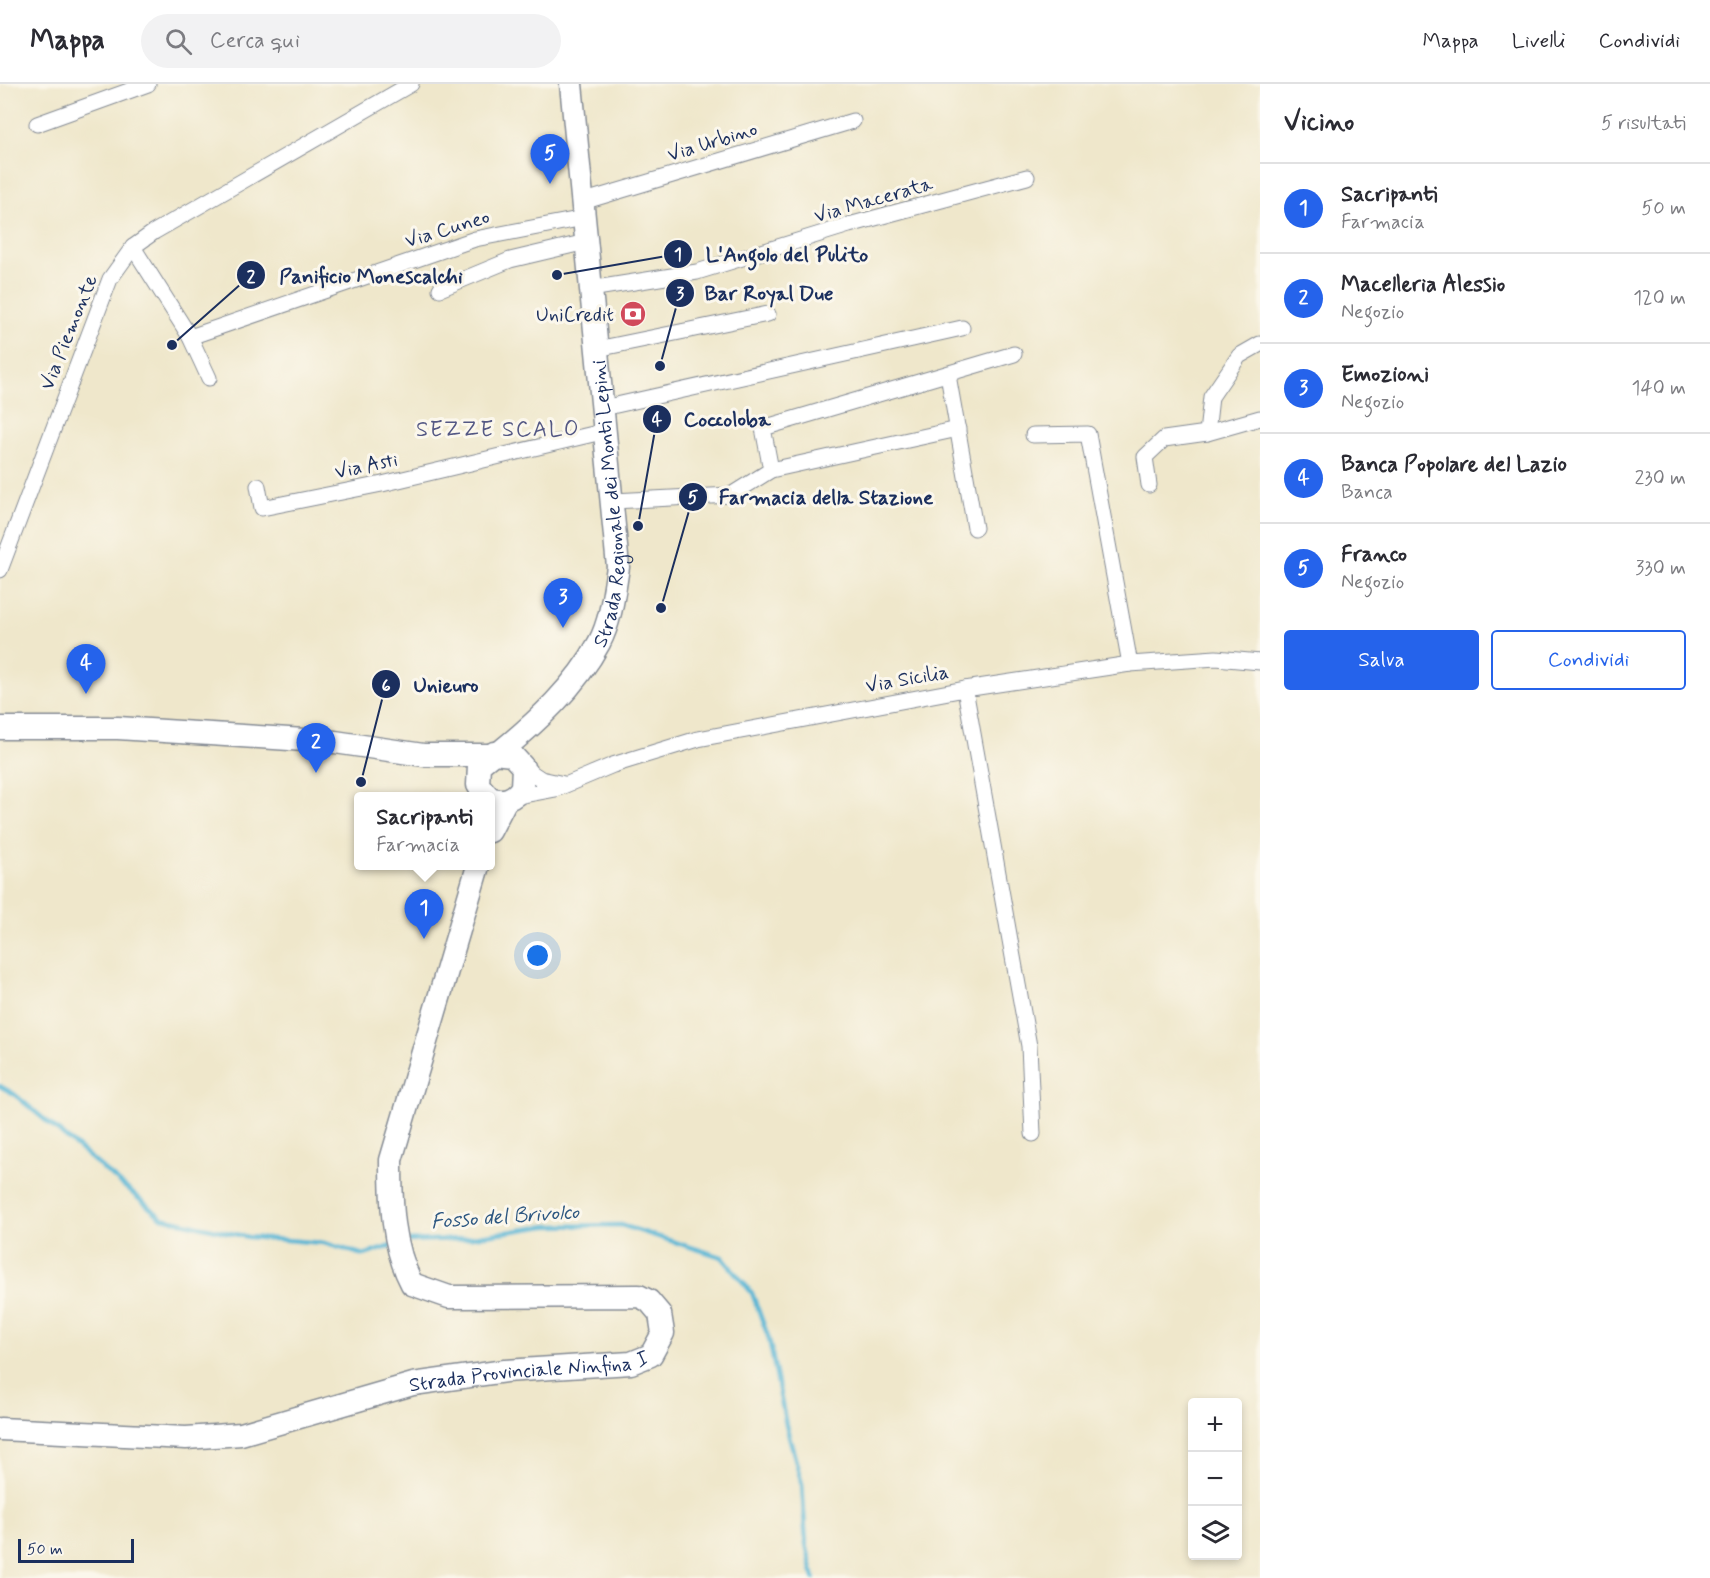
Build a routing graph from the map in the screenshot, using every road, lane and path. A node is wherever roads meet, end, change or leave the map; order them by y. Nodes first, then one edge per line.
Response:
1 (148, 84) edge
2 (411, 84) edge
3 (571, 84) edge
4 (854, 121) dead end
5 (37, 124) dead end
6 (1027, 177) dead end
7 (583, 210) junction
8 (586, 242) junction
9 (133, 247) junction
10 (440, 289) dead end
11 (591, 289) junction
12 (768, 314) dead end
13 (962, 328) dead end
14 (190, 337) junction
15 (1260, 344) edge
16 (597, 349) junction
17 (1014, 354) dead end
18 (948, 375) junction
19 (209, 378) dead end
20 (603, 408) junction
21 (1260, 418) edge
22 (958, 429) junction
23 (606, 431) junction
24 (1207, 433) junction
25 (1033, 435) dead end
26 (771, 470) junction
27 (1149, 485) dead end
28 (258, 486) dead end
29 (613, 501) junction
30 (975, 528) dead end
31 (0, 570) edge
32 (1260, 662) edge
33 (1130, 664) junction
34 (964, 689) junction
35 (536, 722) junction
36 (0, 728) edge
37 (495, 754) junction
38 (423, 755) junction
39 (522, 765) junction
40 (570, 784) junction
41 (488, 792) edge
42 (490, 792) edge
43 (495, 792) edge
44 (495, 794) edge
45 (477, 870) edge
46 (1033, 1134) dead end
47 (0, 1429) edge

1 - 5 street
2 - 9 street, Via Piemonte
3 - 7 street, Strada Regionale dei Monti Lepini
4 - 7 street, Via Urbino
6 - 11 street, Via Macerata
7 - 8 street, Strada Regionale dei Monti Lepini
7 - 14 street, Via Cuneo
8 - 10 street
8 - 11 street, Strada Regionale dei Monti Lepini
9 - 14 street
9 - 31 street, Via Piemonte
11 - 16 street, Strada Regionale dei Monti Lepini
12 - 16 street
13 - 20 street
14 - 19 street
15 - 24 street
16 - 20 street, Strada Regionale dei Monti Lepini
17 - 18 street
18 - 22 street
18 - 26 street
20 - 23 street, Strada Regionale dei Monti Lepini
21 - 24 street
22 - 26 street
22 - 30 street
23 - 28 street, Via Asti
23 - 29 street, Strada Regionale dei Monti Lepini
24 - 27 street
25 - 33 street
26 - 29 street
29 - 35 street, Strada Regionale dei Monti Lepini
32 - 33 street, Via Sicilia
33 - 34 street, Via Sicilia
34 - 40 street, Via Sicilia
34 - 46 street
35 - 37 street, Strada Regionale dei Monti Lepini
35 - 39 street, Strada Regionale dei Monti Lepini
36 - 38 street
37 - 38 street
37 - 39 street
37 - 42 street
38 - 41 street
39 - 40 street
39 - 43 street, Strada Regionale dei Monti Lepini
40 - 44 street, Via Sicilia
45 - 47 street, Strada Provinciale Ninfina I

